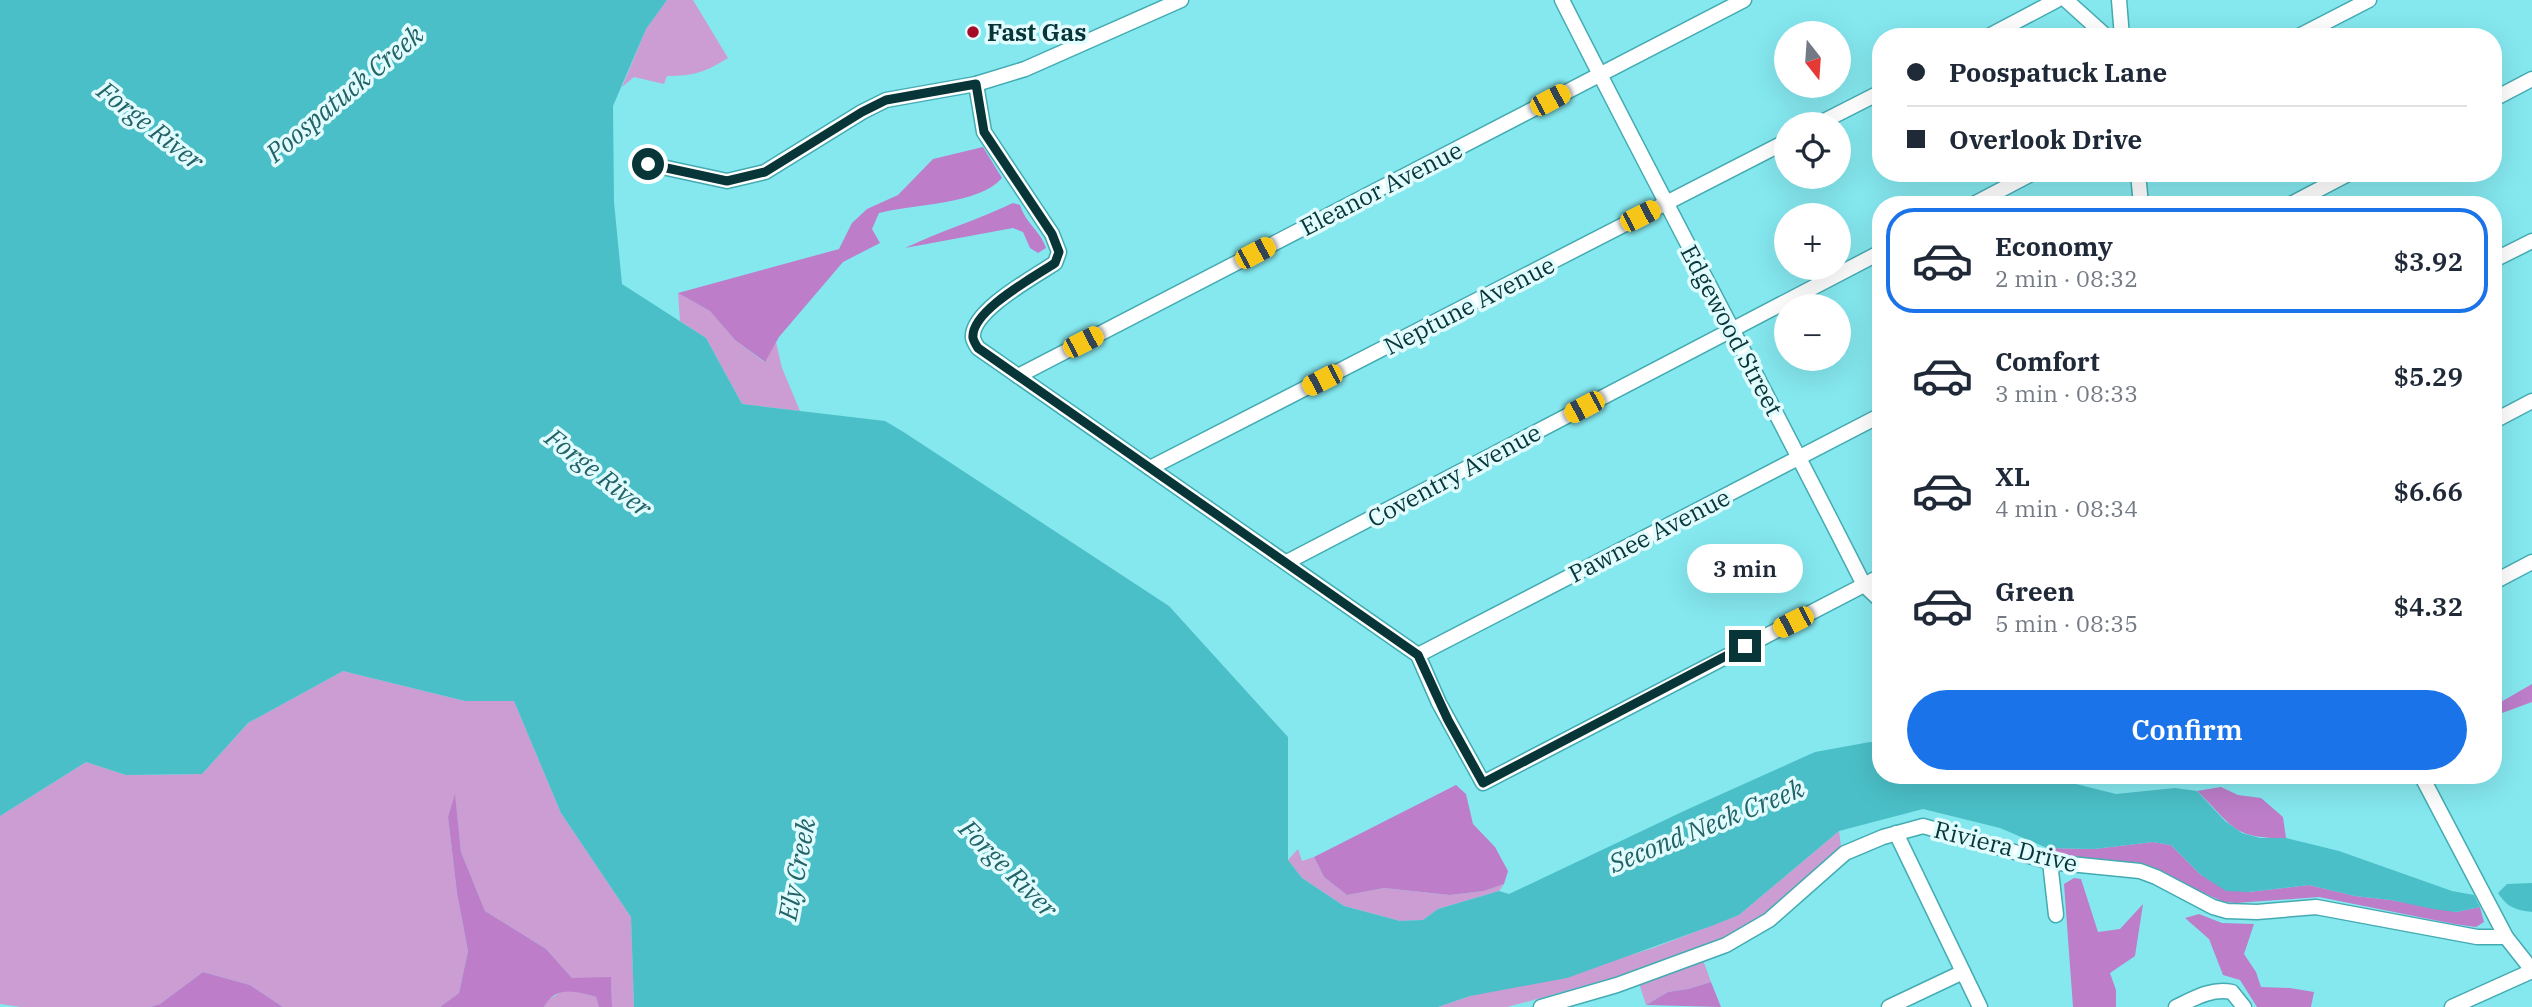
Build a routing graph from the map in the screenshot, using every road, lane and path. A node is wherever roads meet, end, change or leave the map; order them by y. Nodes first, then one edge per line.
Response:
1 (1181, 0) edge
2 (1562, 0) edge
3 (1744, 0) edge
4 (2057, 0) edge
5 (2066, 0) edge
6 (2119, 0) edge
7 (2369, 0) edge
8 (2004, 28) edge
9 (2097, 28) edge
10 (2121, 28) edge
11 (2315, 28) edge
12 (1600, 74) junction
13 (2532, 79) edge
14 (976, 84) junction
15 (2502, 95) edge
16 (1872, 97) edge
17 (1842, 112) edge
18 (1774, 148) edge
19 (648, 164) dead end
20 (2016, 182) edge
21 (2333, 182) edge
22 (1989, 196) edge
23 (2306, 196) edge
24 (1665, 204) junction
25 (2532, 241) edge
26 (2502, 256) edge
27 (1872, 257) edge
28 (1732, 329) junction
29 (1018, 376) junction
30 (2532, 401) edge
31 (2502, 417) edge
32 (1872, 420) edge
33 (1800, 457) junction
34 (1150, 468) junction
35 (1287, 562) junction
36 (2532, 562) edge
37 (2502, 578) edge
38 (1872, 580) edge
39 (1864, 584) junction
40 (1872, 592) edge
41 (1418, 655) junction
42 (2426, 784) edge
43 (1896, 833) junction
44 (2050, 862) junction
45 (2056, 915) dead end
46 (2506, 937) junction
47 (2532, 970) edge
48 (1963, 972) junction
49 (1541, 1007) edge
50 (1889, 1007) edge
51 (1980, 1007) edge
52 (2176, 1007) edge
53 (2244, 1007) edge
54 (2452, 1007) edge

1 - 14 street
2 - 12 street, Edgewood Street
3 - 12 street, Eleanor Avenue
4 - 8 street
5 - 9 street
6 - 10 street
7 - 11 street
12 - 24 street, Edgewood Street
12 - 29 street, Eleanor Avenue
13 - 15 street
14 - 19 street
14 - 29 street
16 - 17 street
18 - 24 street, Neptune Avenue
20 - 22 street
21 - 23 street
24 - 28 street, Edgewood Street
24 - 34 street, Neptune Avenue
25 - 26 street
27 - 28 street, Coventry Avenue
28 - 33 street, Edgewood Street
28 - 35 street, Coventry Avenue
29 - 34 street
30 - 31 street
32 - 33 street, Pawnee Avenue
33 - 39 street, Edgewood Street
33 - 41 street, Pawnee Avenue
34 - 35 street
35 - 41 street
36 - 37 street
38 - 39 street
39 - 40 street, Edgewood Street
39 - 41 street
42 - 46 street
43 - 44 street, Riviera Drive
43 - 48 street
43 - 49 street, Riviera Drive
44 - 45 street
44 - 46 street, Riviera Drive
46 - 47 street
47 - 54 street
48 - 50 street
48 - 51 street
52 - 53 street

